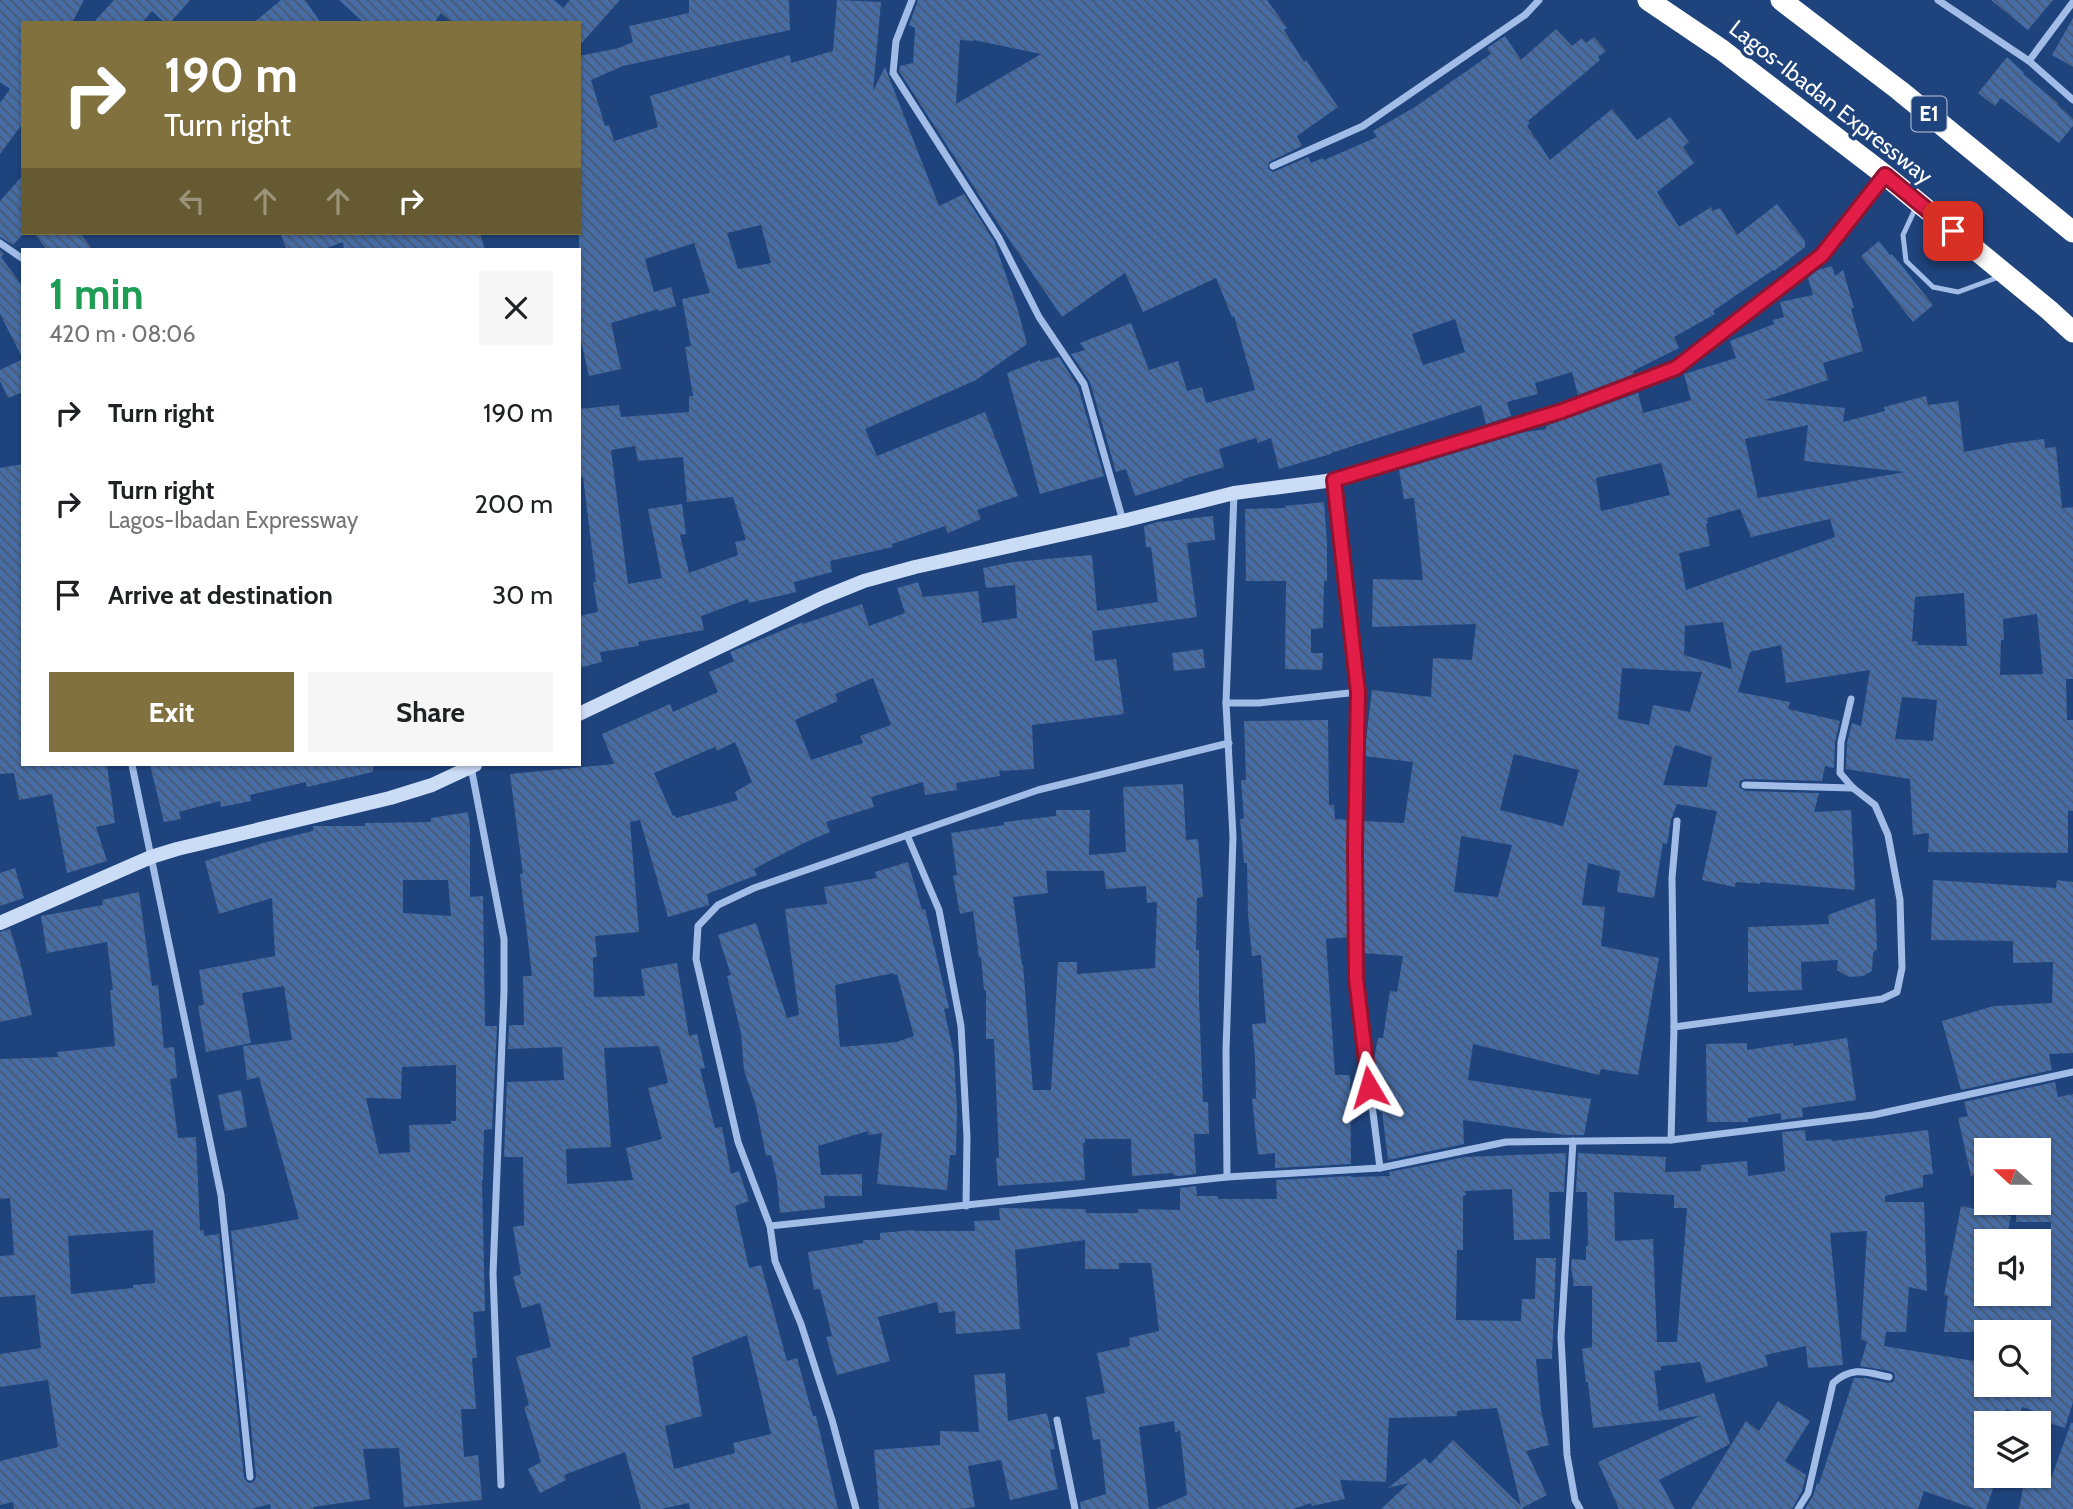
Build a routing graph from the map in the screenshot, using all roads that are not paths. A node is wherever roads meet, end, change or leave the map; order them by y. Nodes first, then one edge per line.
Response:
1 (912, 0) edge
2 (1539, 0) edge
3 (1648, 0) edge
4 (1781, 0) edge
5 (1938, 0) edge
6 (2073, 2) edge
7 (2029, 61) junction
8 (2073, 100) edge
9 (1273, 166) dead end
10 (1885, 175) junction
11 (1919, 203) junction
12 (2073, 232) edge
13 (0, 243) edge
14 (21, 258) edge
15 (2006, 274) junction
16 (2073, 332) edge
17 (1334, 480) junction
18 (1234, 493) junction
19 (1123, 521) junction
20 (1358, 692) junction
21 (1851, 699) dead end
22 (1226, 703) junction
23 (581, 713) edge
24 (1229, 743) junction
25 (132, 766) edge
26 (473, 766) edge
27 (1745, 785) dead end
28 (1853, 788) junction
29 (1677, 821) dead end
30 (907, 835) junction
31 (151, 857) junction
32 (0, 923) edge
33 (1674, 1027) junction
34 (2073, 1072) edge
35 (1671, 1140) junction
36 (1573, 1141) junction
37 (1380, 1168) junction
38 (1227, 1177) junction
39 (966, 1206) junction
40 (770, 1226) junction
41 (1889, 1377) dead end
42 (1057, 1420) dead end
43 (250, 1477) dead end
44 (501, 1485) dead end
45 (856, 1509) edge
46 (1075, 1509) edge
47 (1580, 1509) edge
48 (1798, 1509) edge

1 - 19 street
2 - 9 street
3 - 10 highway, Lagos-Ibadan Expressway
4 - 12 highway, E1
5 - 7 street
6 - 7 street
7 - 8 street
10 - 11 highway, Lagos-Ibadan Expressway
10 - 17 street
11 - 15 highway, Lagos-Ibadan Expressway
11 - 15 lane
13 - 14 street
15 - 16 highway, Lagos-Ibadan Expressway
17 - 18 street
17 - 20 street
18 - 19 street
18 - 22 street
19 - 23 street
20 - 22 street
20 - 37 street
21 - 28 street
22 - 24 street
24 - 30 street
24 - 38 street
25 - 31 street
26 - 31 street
26 - 44 street
27 - 28 street
28 - 33 street
29 - 33 street
30 - 39 street
30 - 40 street
31 - 32 street
31 - 43 street
33 - 35 street
34 - 35 street
35 - 36 street
36 - 37 street
36 - 47 street
37 - 38 street
38 - 39 street
39 - 40 street
40 - 45 street
41 - 48 street
42 - 46 street

